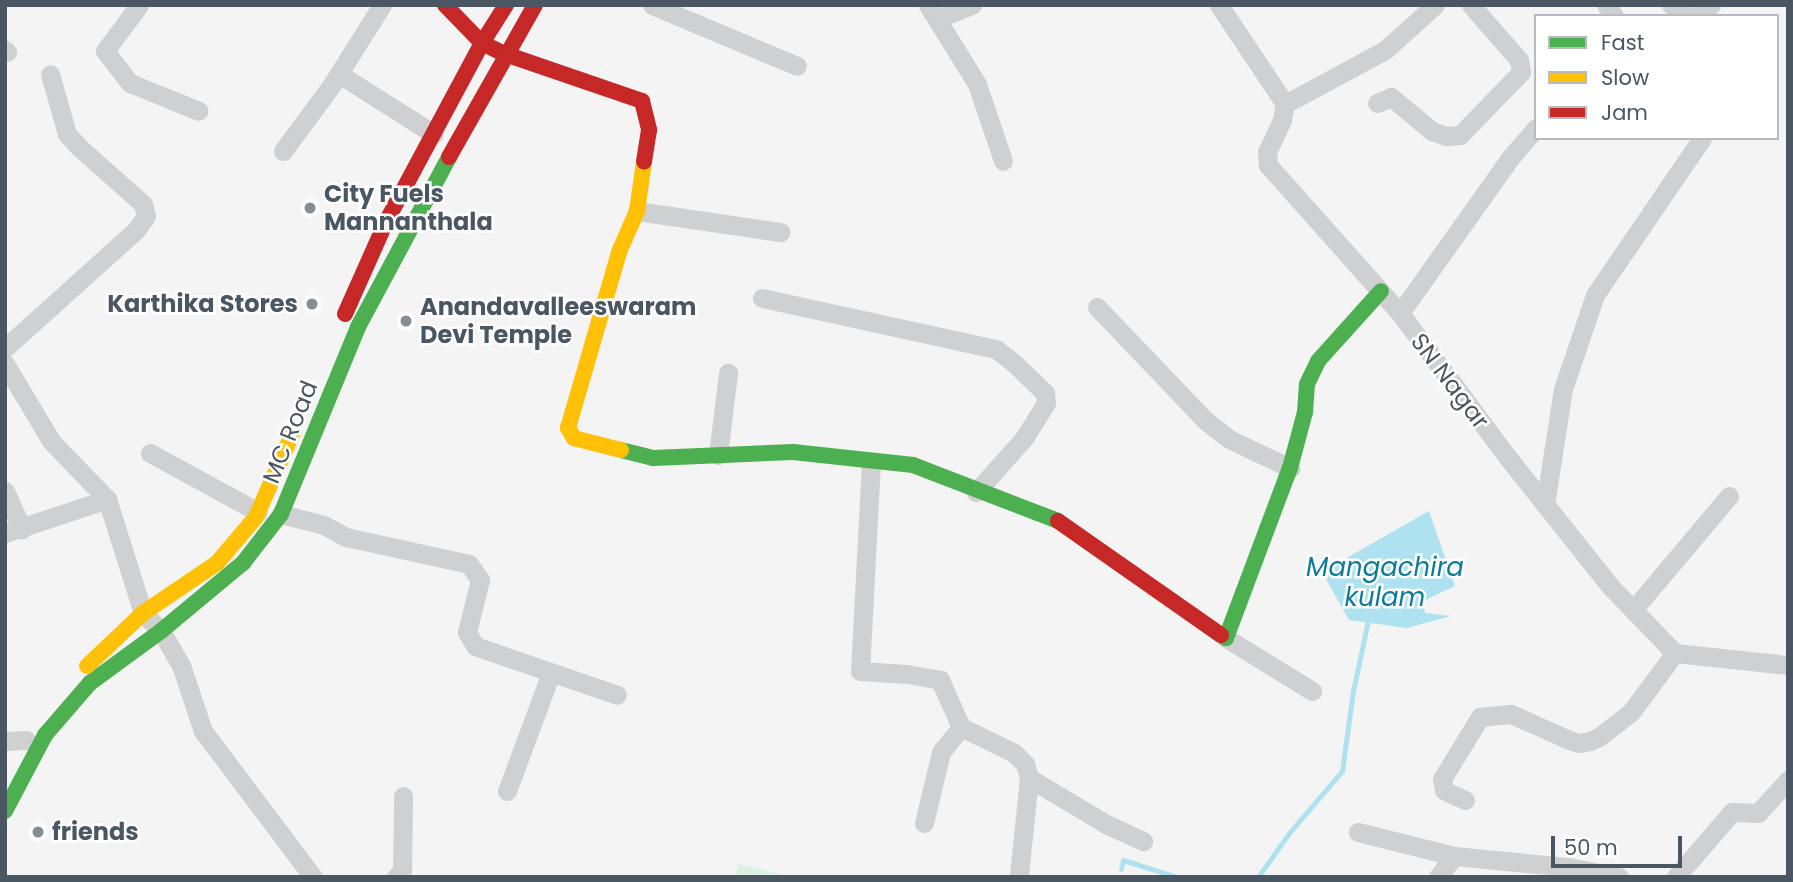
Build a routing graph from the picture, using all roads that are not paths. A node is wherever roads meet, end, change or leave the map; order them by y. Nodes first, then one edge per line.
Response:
1 (139, 5) edge
2 (383, 5) edge
3 (444, 5) edge
4 (506, 5) edge
5 (535, 5) edge
6 (652, 5) edge
7 (972, 5) edge
8 (1219, 5) edge
9 (1435, 5) edge
10 (1471, 5) edge
11 (682, 11) edge
12 (932, 12) edge
13 (482, 43) junction
14 (505, 54) junction
15 (797, 66) dead end
16 (50, 74) dead end
17 (339, 74) junction
18 (1377, 103) dead end
19 (1284, 104) junction
20 (199, 111) dead end
21 (1534, 130) edge
22 (434, 134) junction
23 (1701, 140) edge
24 (283, 151) dead end
25 (1003, 161) dead end
26 (637, 211) junction
27 (780, 232) dead end
28 (1381, 291) junction
29 (762, 298) dead end
30 (1097, 307) dead end
31 (1399, 313) junction
32 (336, 336) dead end
33 (5, 348) edge
34 (5, 364) edge
35 (728, 373) dead end
36 (302, 411) dead end
37 (150, 453) dead end
38 (718, 455) junction
39 (871, 462) junction
40 (1290, 468) junction
41 (5, 491) edge
42 (976, 492) junction
43 (1729, 496) dead end
44 (107, 499) junction
45 (1545, 505) junction
46 (258, 512) junction
47 (281, 514) junction
48 (14, 531) edge
49 (1633, 610) junction
50 (143, 613) junction
51 (162, 631) junction
52 (1226, 638) junction
53 (1675, 653) junction
54 (1788, 666) edge
55 (551, 673) junction
56 (63, 689) dead end
57 (1312, 691) dead end
58 (617, 695) dead end
59 (38, 719) dead end
60 (961, 727) junction
61 (26, 740) junction
62 (5, 741) edge
63 (5, 778) edge
64 (1029, 778) junction
65 (1788, 780) edge
66 (507, 791) dead end
67 (403, 796) dead end
68 (1465, 800) dead end
69 (5, 811) edge
70 (924, 823) dead end
71 (1358, 832) dead end
72 (1143, 841) dead end
73 (1454, 856) junction
74 (1021, 876) edge
75 (313, 877) edge
76 (396, 877) edge
77 (1438, 877) edge
78 (1619, 877) edge
79 (1676, 877) edge

1 - 20 street
2 - 17 street
3 - 13 main road
4 - 13 main road
5 - 14 main road, MC Road
6 - 11 street
7 - 12 street
8 - 19 street
9 - 19 street
10 - 18 street
11 - 15 street
12 - 25 street
13 - 14 main road
13 - 22 main road
14 - 26 main road
14 - 47 main road, MC Road
16 - 33 street
17 - 22 street
17 - 24 street
19 - 28 street, SN Nagar
21 - 31 street
22 - 32 main road
23 - 45 street
26 - 27 street
26 - 38 main road
28 - 31 street, SN Nagar
28 - 40 main road
29 - 42 street
30 - 40 street
31 - 45 street, SN Nagar
34 - 44 street
35 - 38 street
36 - 46 main road, MC Road
37 - 46 street
38 - 39 main road
39 - 42 main road
39 - 60 street
40 - 52 main road
41 - 48 street
42 - 52 main road
43 - 49 street
44 - 48 street
44 - 50 street
45 - 49 street, SN Nagar
46 - 50 main road, MC Road
47 - 51 main road, MC Road
47 - 55 street
49 - 53 street, SN Nagar
50 - 51 street
50 - 56 main road, MC Road
51 - 69 main road, MC Road
51 - 75 street
52 - 57 street
53 - 54 street
53 - 68 street
55 - 58 street
55 - 66 street
59 - 61 main road
60 - 64 street
60 - 70 street
61 - 62 street
61 - 63 main road
64 - 72 street
64 - 74 street
65 - 79 street
67 - 76 street
71 - 73 street
73 - 77 street
73 - 78 street

